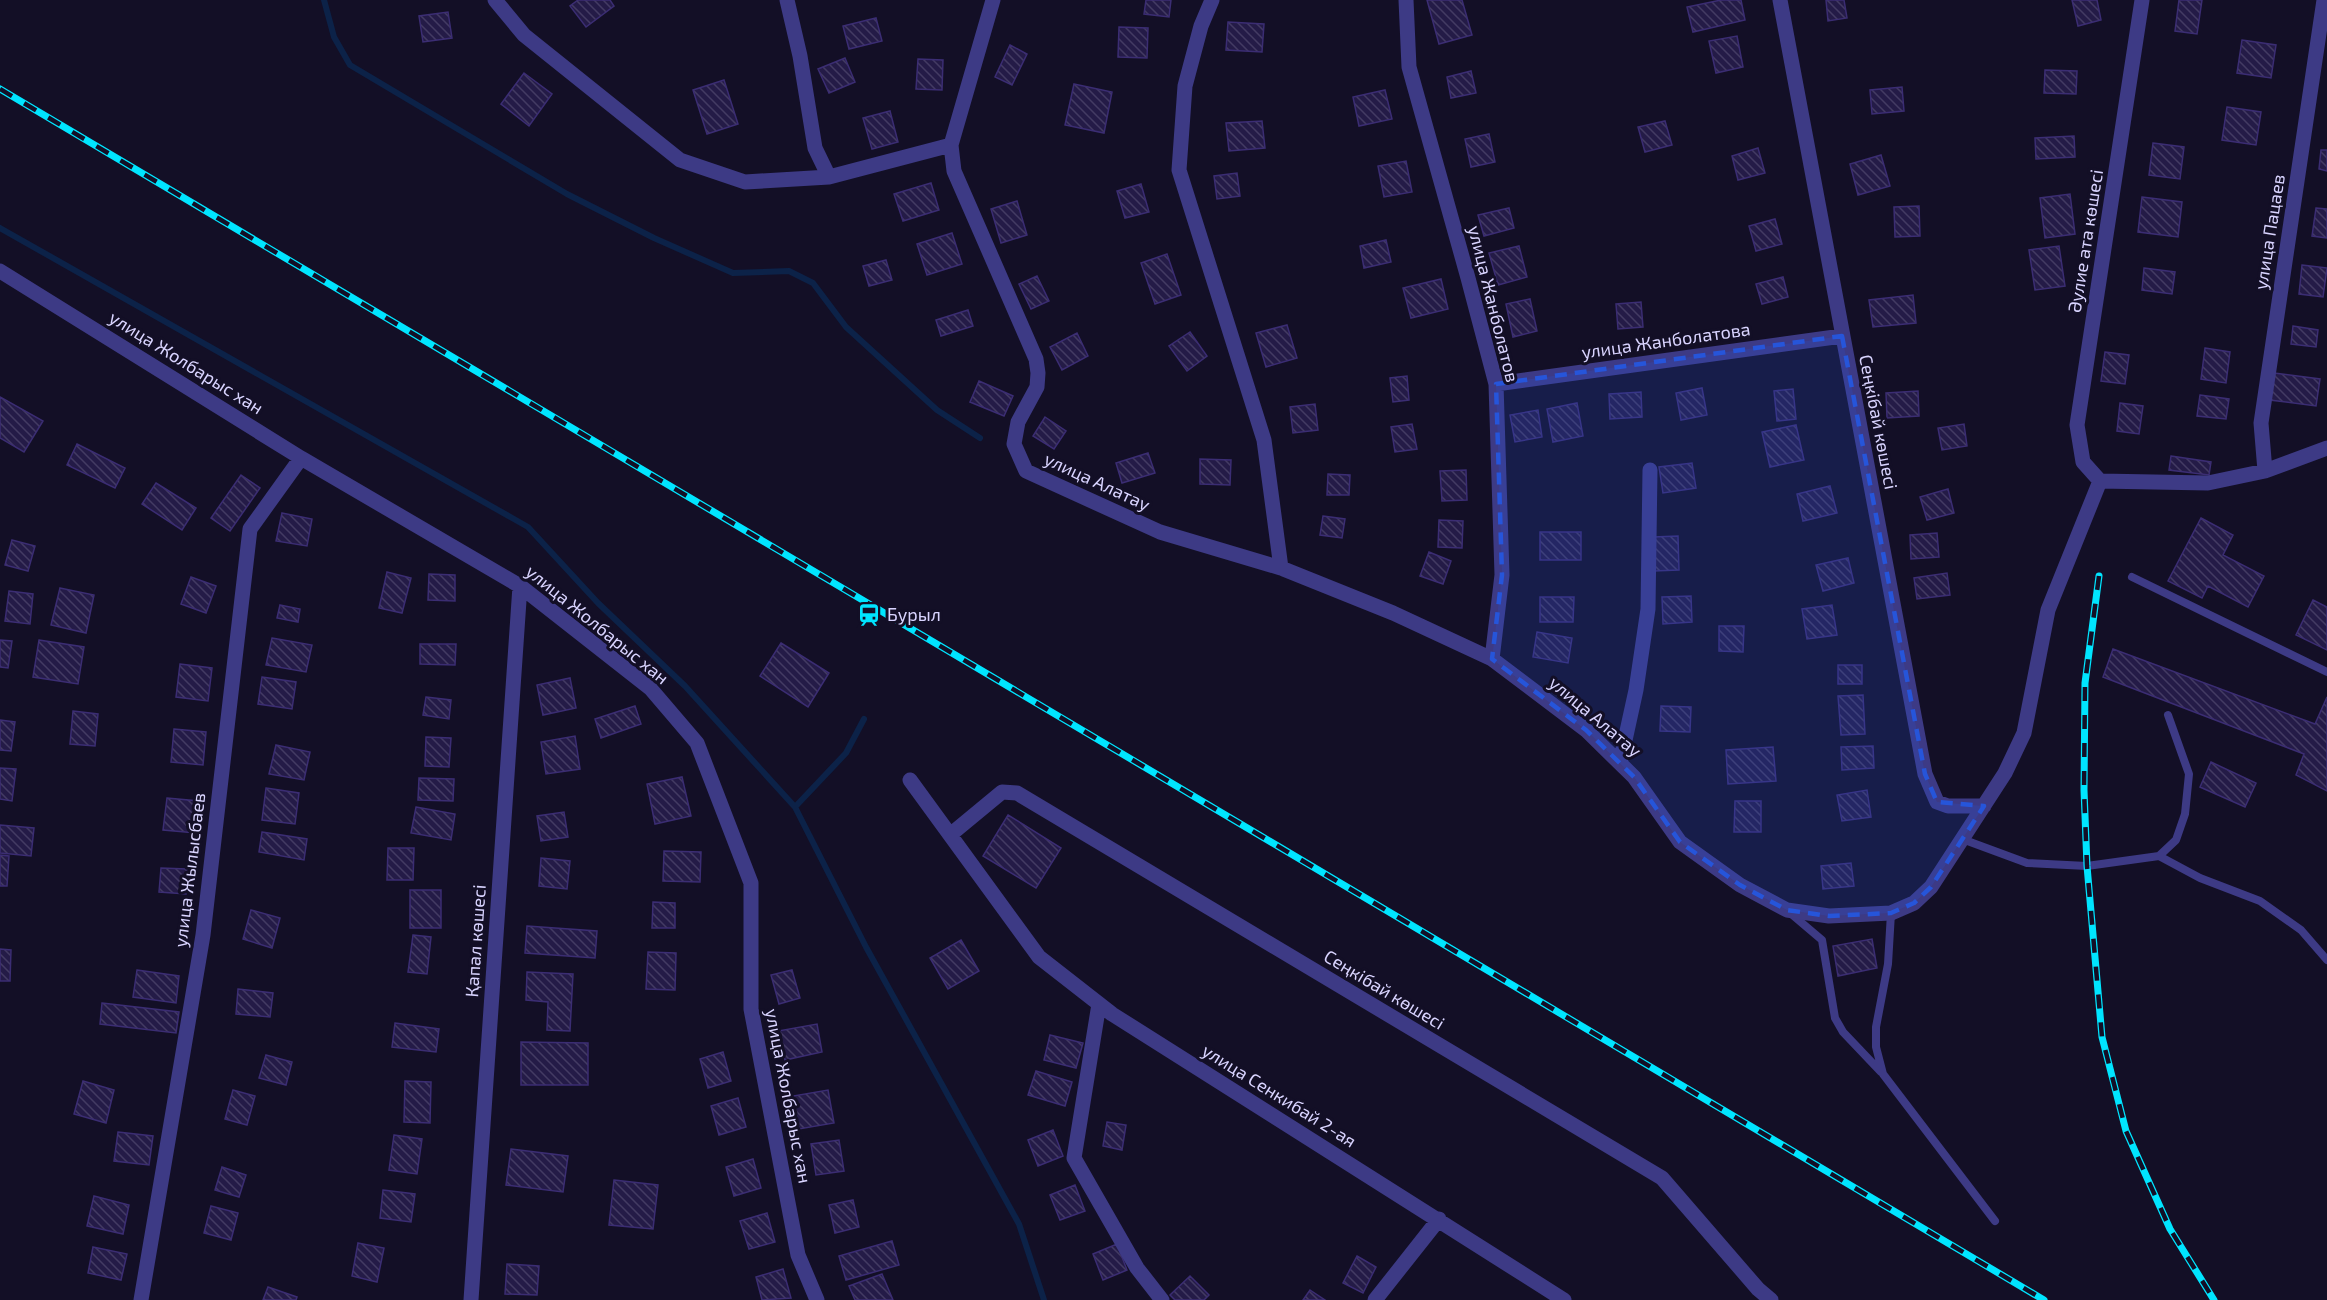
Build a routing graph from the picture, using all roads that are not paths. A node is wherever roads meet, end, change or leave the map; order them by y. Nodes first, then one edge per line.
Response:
1 (495, 0) edge
2 (787, 0) edge
3 (993, 0) edge
4 (1212, 0) edge
5 (1406, 0) edge
6 (1780, 0) edge
7 (2142, 0) edge
8 (2324, 0) edge
9 (951, 145) junction
10 (830, 177) junction
11 (0, 271) edge
12 (1842, 336) junction
13 (1496, 384) junction
14 (2327, 448) edge
15 (301, 458) junction
16 (1650, 470) dead end
17 (2265, 471) junction
18 (2100, 481) junction
19 (1281, 568) junction
20 (2132, 577) dead end
21 (520, 586) junction
22 (1492, 659) junction
23 (2327, 672) edge
24 (2168, 715) dead end
25 (1620, 763) junction
26 (910, 780) dead end
27 (1984, 806) junction
28 (950, 835) junction
29 (1962, 839) junction
30 (2159, 856) junction
31 (1787, 910) junction
32 (1891, 913) junction
33 (2327, 960) edge
34 (1099, 1004) junction
35 (1883, 1074) junction
36 (1439, 1219) junction
37 (1995, 1221) dead end
38 (141, 1300) edge
39 (471, 1300) edge
40 (817, 1300) edge
41 (1162, 1300) edge
42 (1375, 1300) edge
43 (1564, 1300) edge
44 (1771, 1300) edge

1 - 10 street
2 - 10 street
3 - 9 street
4 - 19 street
5 - 13 street, улица Жанболатов
6 - 12 street, Сеңкібай көшесі
7 - 18 street, Әулие ата көшесі
8 - 17 street, улица Пацаев
9 - 10 street
9 - 19 street, улица Алатау
11 - 15 street, улица Жолбарыс хан
12 - 13 street, улица Жанболатова
12 - 27 street, Сеңкібай көшесі
13 - 22 street, улица Жанболатов
14 - 17 street
15 - 21 street, улица Жолбарыс хан
15 - 38 street, улица Жылысбаев
16 - 25 street
17 - 18 street
18 - 27 street, улица Алатау
19 - 22 street, улица Алатау
20 - 23 lane
21 - 39 street, Қапал көшесі
21 - 40 street, улица Жолбарыс хан
22 - 25 street, улица Алатау
24 - 30 lane
25 - 31 street, улица Алатау
26 - 28 street, улица Сенкибай 2-ая
27 - 29 street, улица Алатау
28 - 34 street, улица Сенкибай 2-ая
28 - 44 street, Сеңкібай көшесі
29 - 30 lane
29 - 32 street, улица Алатау
30 - 33 lane
31 - 32 street, улица Алатау
31 - 35 lane
32 - 35 lane
34 - 36 street, улица Сенкибай 2-ая
34 - 41 street
35 - 37 lane
36 - 42 street
36 - 43 street, улица Сенкибай 2-ая

